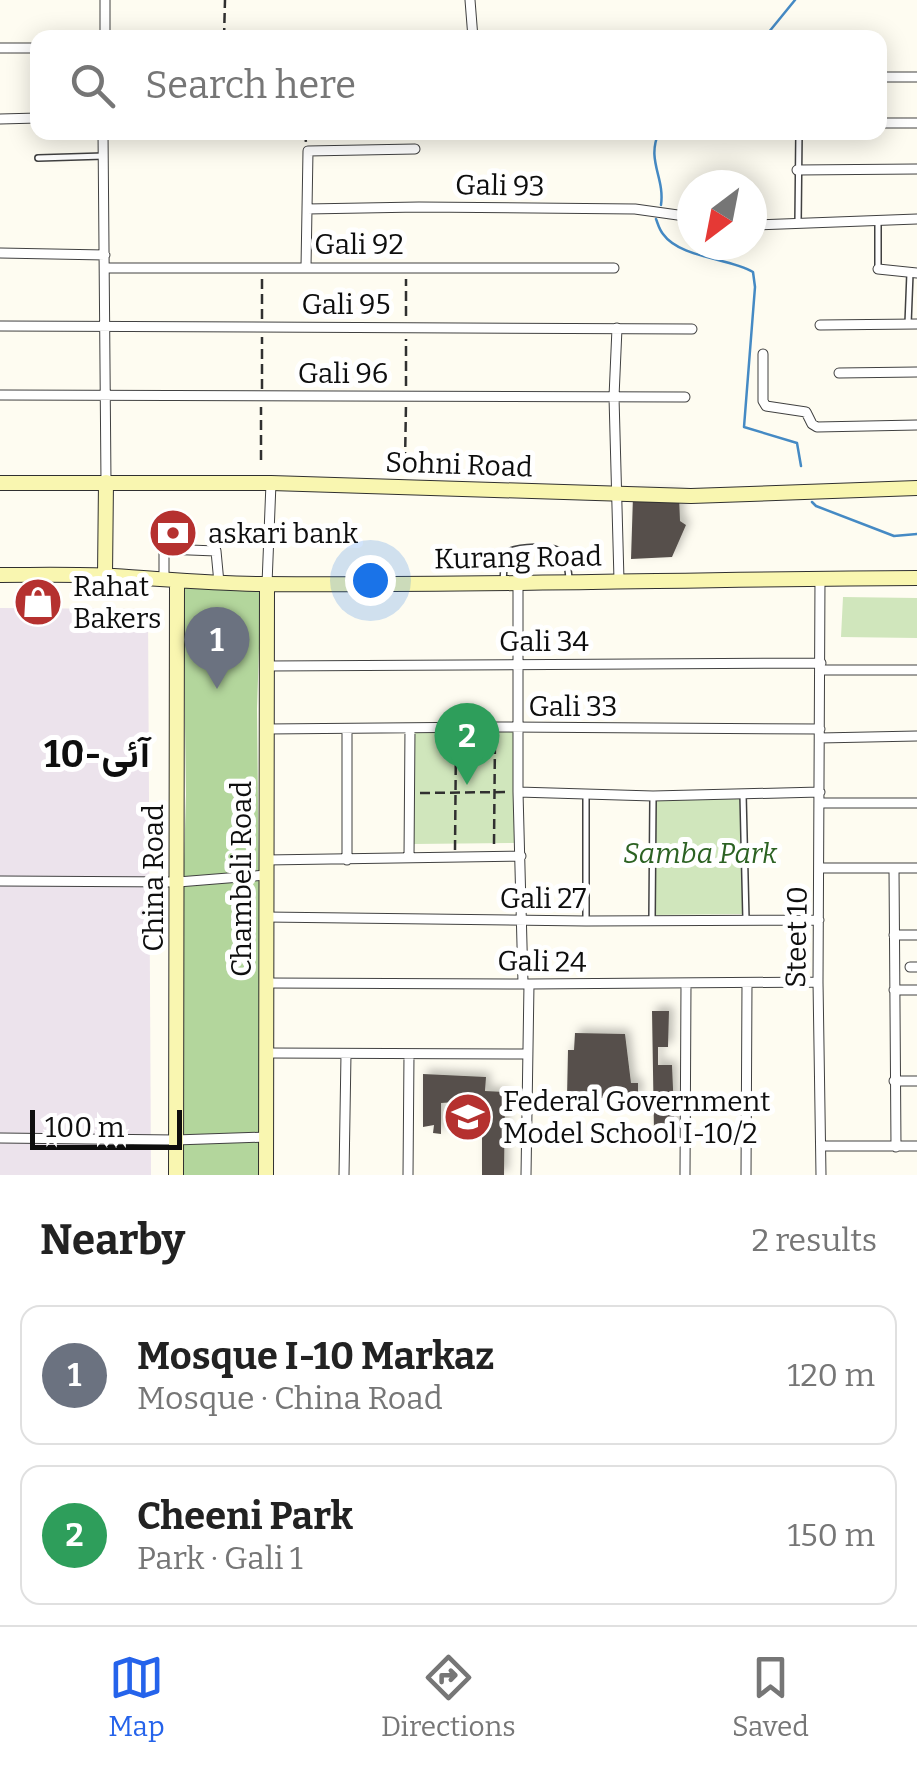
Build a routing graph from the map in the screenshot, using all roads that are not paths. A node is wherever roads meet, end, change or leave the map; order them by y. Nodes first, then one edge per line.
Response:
1 (105, 0) edge
2 (470, 0) edge
3 (104, 30) edge
4 (472, 30) edge
5 (0, 48) edge
6 (30, 48) edge
7 (887, 76) edge
8 (917, 77) edge
9 (30, 118) edge
10 (0, 119) edge
11 (887, 123) edge
12 (917, 123) edge
13 (104, 140) edge
14 (799, 140) edge
15 (415, 149) dead end
16 (104, 156) junction
17 (38, 158) dead end
18 (917, 169) edge
19 (797, 170) junction
20 (307, 210) junction
21 (677, 216) edge
22 (878, 219) junction
23 (917, 220) edge
24 (798, 223) junction
25 (767, 224) edge
26 (0, 253) edge
27 (104, 255) junction
28 (306, 266) junction
29 (105, 268) junction
30 (614, 268) dead end
31 (878, 269) joint
32 (913, 273) edge
33 (913, 324) edge
34 (106, 325) junction
35 (820, 325) dead end
36 (0, 326) edge
37 (617, 328) junction
38 (692, 329) dead end
39 (763, 354) dead end
40 (917, 372) edge
41 (839, 374) dead end
42 (106, 394) junction
43 (0, 395) edge
44 (614, 397) junction
45 (685, 397) dead end
46 (917, 424) edge
47 (106, 482) junction
48 (0, 483) edge
49 (271, 483) junction
50 (917, 488) edge
51 (618, 494) junction
52 (0, 575) edge
53 (104, 576) junction
54 (917, 578) edge
55 (820, 579) junction
56 (619, 580) junction
57 (170, 581) junction
58 (569, 582) junction
59 (220, 583) junction
60 (267, 584) junction
61 (510, 584) junction
62 (520, 663) junction
63 (268, 666) junction
64 (820, 666) junction
65 (917, 670) edge
66 (410, 728) junction
67 (519, 728) junction
68 (347, 729) junction
69 (267, 730) junction
70 (820, 733) junction
71 (917, 736) edge
72 (518, 792) junction
73 (743, 794) junction
74 (586, 795) junction
75 (653, 796) junction
76 (820, 798) junction
77 (917, 802) edge
78 (521, 856) junction
79 (409, 858) junction
80 (347, 860) junction
81 (266, 868) junction
82 (820, 868) junction
83 (894, 868) junction
84 (917, 868) edge
85 (0, 881) edge
86 (178, 882) junction
87 (266, 918) junction
88 (522, 920) junction
89 (652, 920) junction
90 (746, 920) junction
91 (819, 920) junction
92 (586, 921) junction
93 (894, 935) junction
94 (917, 935) edge
95 (266, 982) junction
96 (818, 982) junction
97 (746, 983) junction
98 (526, 984) junction
99 (686, 984) junction
100 (894, 990) junction
101 (917, 990) edge
102 (266, 1054) junction
103 (346, 1054) junction
104 (409, 1054) junction
105 (528, 1054) junction
106 (894, 1081) junction
107 (917, 1081) edge
108 (0, 1138) edge
109 (266, 1138) junction
110 (176, 1140) junction
111 (822, 1146) junction
112 (896, 1146) junction
113 (917, 1146) edge
114 (176, 1175) edge
115 (266, 1175) edge
116 (344, 1175) edge
117 (408, 1175) edge
118 (526, 1175) edge
119 (685, 1175) edge
120 (746, 1175) edge
121 (820, 1175) edge

1 - 3 street
2 - 4 street
5 - 6 street
7 - 8 street
9 - 10 street
11 - 12 street
13 - 16 street
14 - 19 lane
15 - 20 street
16 - 17 lane
16 - 27 street
18 - 19 street
19 - 24 lane
20 - 21 street, Gali 93
20 - 28 street
22 - 23 street
22 - 24 street
22 - 31 lane
24 - 25 street
26 - 27 street
27 - 29 street
28 - 29 street, Gali 92
28 - 30 street, Gali 92
29 - 34 street
31 - 32 street
32 - 33 lane
33 - 35 street
34 - 36 street, Gali 95
34 - 37 street, Gali 95
34 - 42 street
37 - 38 street, Gali 95
37 - 44 street
39 - 46 street
40 - 41 street
42 - 43 street, Gali 96
42 - 44 street, Gali 96
42 - 47 street
44 - 45 street, Gali 96
44 - 51 street
47 - 48 street, Sohni Road
47 - 49 street, Sohni Road
47 - 53 street
49 - 51 street, Sohni Road
49 - 60 street
50 - 51 street, Sohni Road
51 - 56 street
52 - 53 street, Kurang Road
53 - 57 street, Kurang Road
54 - 55 street, Kurang Road
55 - 56 street, Kurang Road
55 - 64 street, Steet 10
56 - 58 street, Kurang Road
57 - 59 street, Kurang Road
57 - 59 street
57 - 86 street, China Road
58 - 61 street, Kurang Road
58 - 61 lane
59 - 60 street, Kurang Road
60 - 61 street, Kurang Road
60 - 63 street, Chambeli Road
61 - 62 street
62 - 63 street, Gali 34
62 - 64 street, Gali 34
62 - 67 street
63 - 69 street, Chambeli Road
64 - 65 street, Gali 34
64 - 70 street, Steet 10
66 - 67 street, Gali 33
66 - 68 street, Gali 33
66 - 79 street
67 - 70 street, Gali 33
67 - 72 street
68 - 69 street, Gali 33
68 - 80 street
69 - 81 street, Chambeli Road
70 - 71 street, Gali 33
70 - 76 street, Steet 10
72 - 74 street
72 - 78 street
73 - 75 street
73 - 76 street
73 - 90 lane
74 - 75 street
74 - 92 lane
75 - 89 lane
76 - 77 street
76 - 82 street, Steet 10
78 - 79 street
78 - 88 street
79 - 80 street
80 - 81 street
81 - 86 street
81 - 87 street, Chambeli Road
82 - 83 street
82 - 91 street, Steet 10
83 - 84 street
83 - 93 street
85 - 86 street
86 - 110 street, China Road
87 - 88 street, Gali 27
87 - 95 street, Chambeli Road
88 - 92 street, Gali 27
88 - 98 street
89 - 90 street, Gali 27
89 - 92 street, Gali 27
90 - 91 street, Gali 27
91 - 96 street, Steet 10
93 - 94 street
93 - 100 street
95 - 98 street, Gali 24
95 - 102 street, Chambeli Road
96 - 97 street, Gali 24
96 - 111 street, Steet 10
97 - 99 street, Gali 24
97 - 120 street
98 - 99 street, Gali 24
98 - 105 street
99 - 119 street
100 - 101 street
100 - 106 street
102 - 103 street
102 - 109 street, Chambeli Road
103 - 104 street
103 - 116 street
104 - 105 street
104 - 117 street
105 - 118 street
106 - 107 street
106 - 112 street
108 - 110 street
109 - 110 street
109 - 115 street, Chambeli Road
110 - 114 street, China Road
111 - 112 street
111 - 121 street, Steet 10
112 - 113 street

